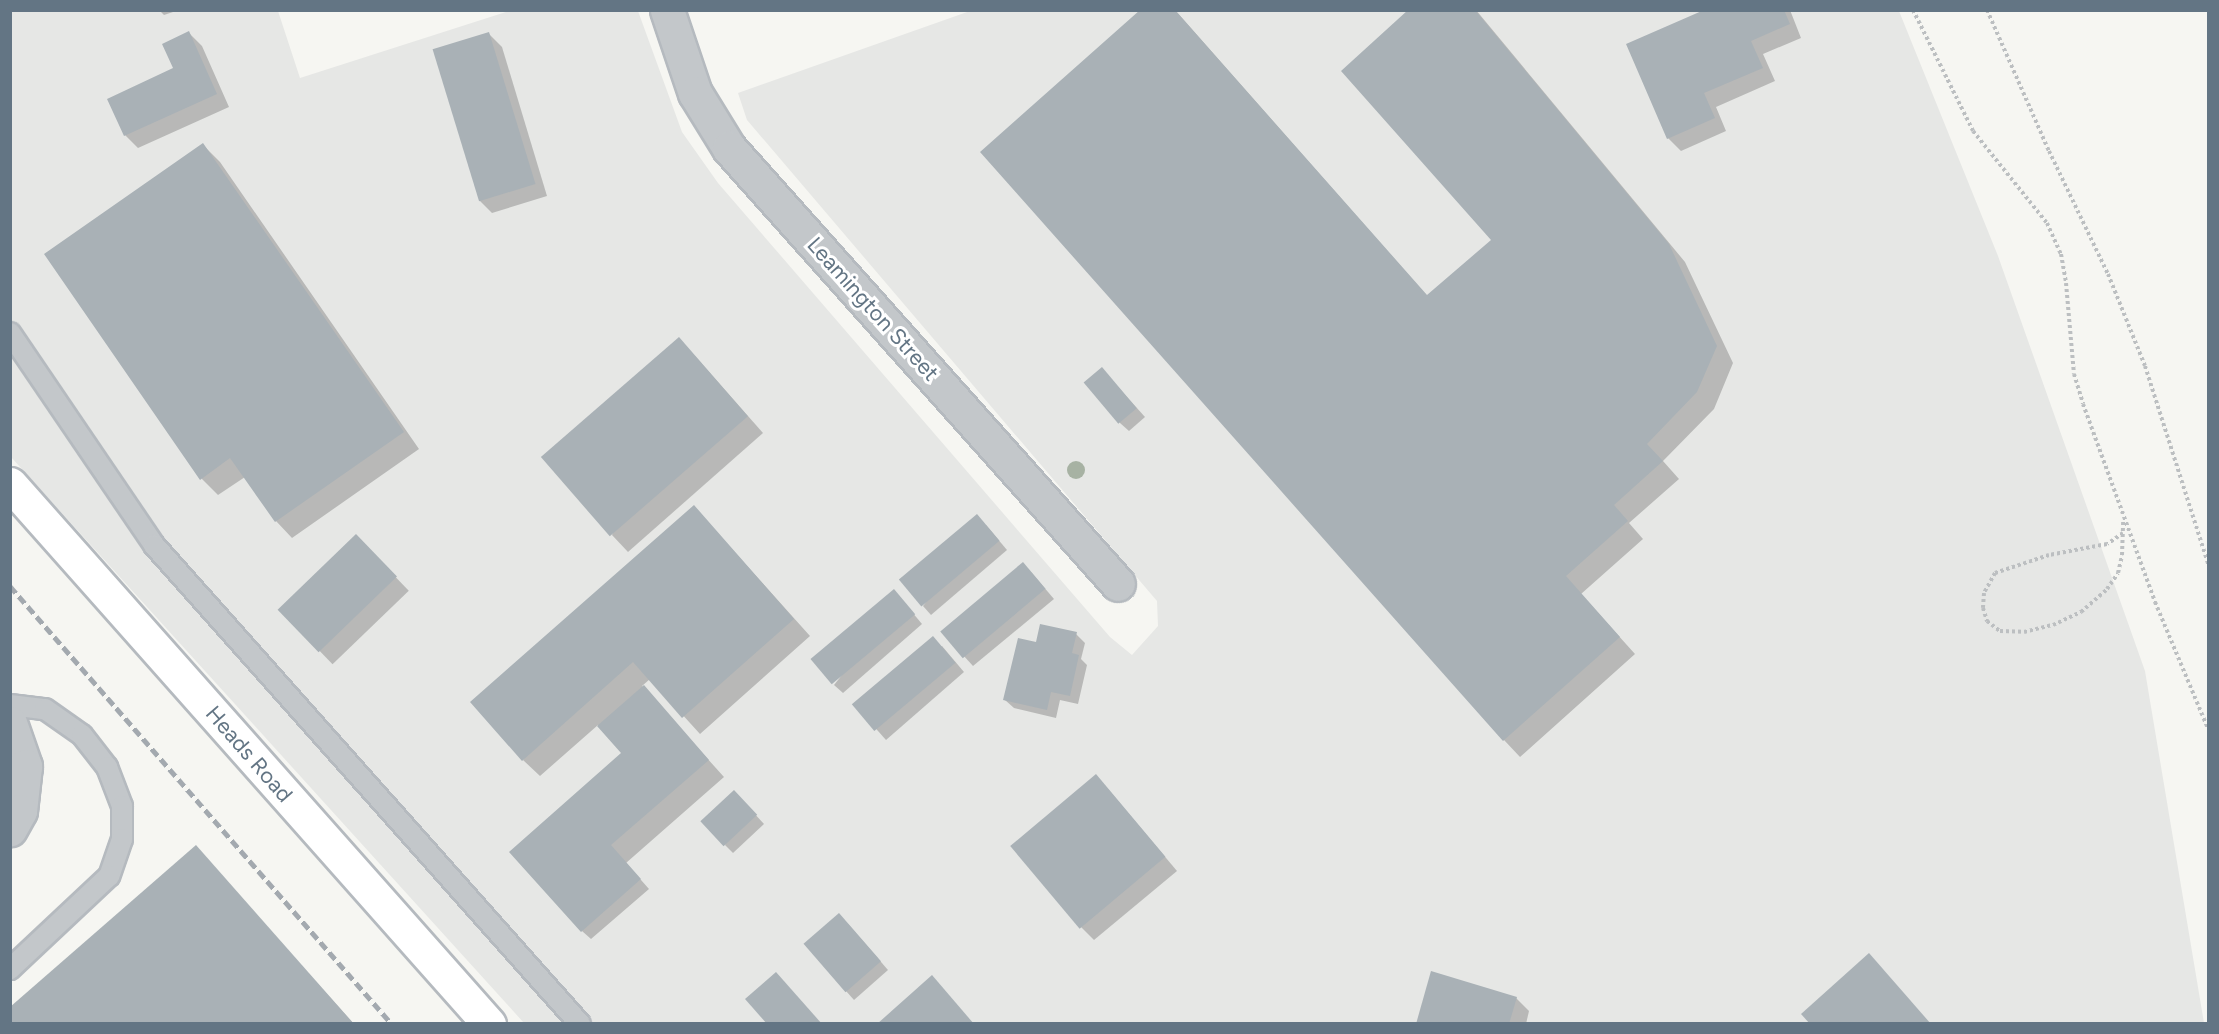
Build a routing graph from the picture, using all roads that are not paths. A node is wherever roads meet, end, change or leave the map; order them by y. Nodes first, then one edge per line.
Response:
1 (667, 10) edge
2 (10, 333) edge
3 (10, 484) edge
4 (1118, 584) dead end
5 (10, 705) edge
6 (10, 723) edge
7 (10, 829) edge
8 (10, 969) edge
9 (489, 1023) edge
10 (580, 1023) edge

1 - 4 street, Leamington Street
2 - 10 lane
3 - 9 main road, Heads Road
5 - 8 lane
6 - 7 street

